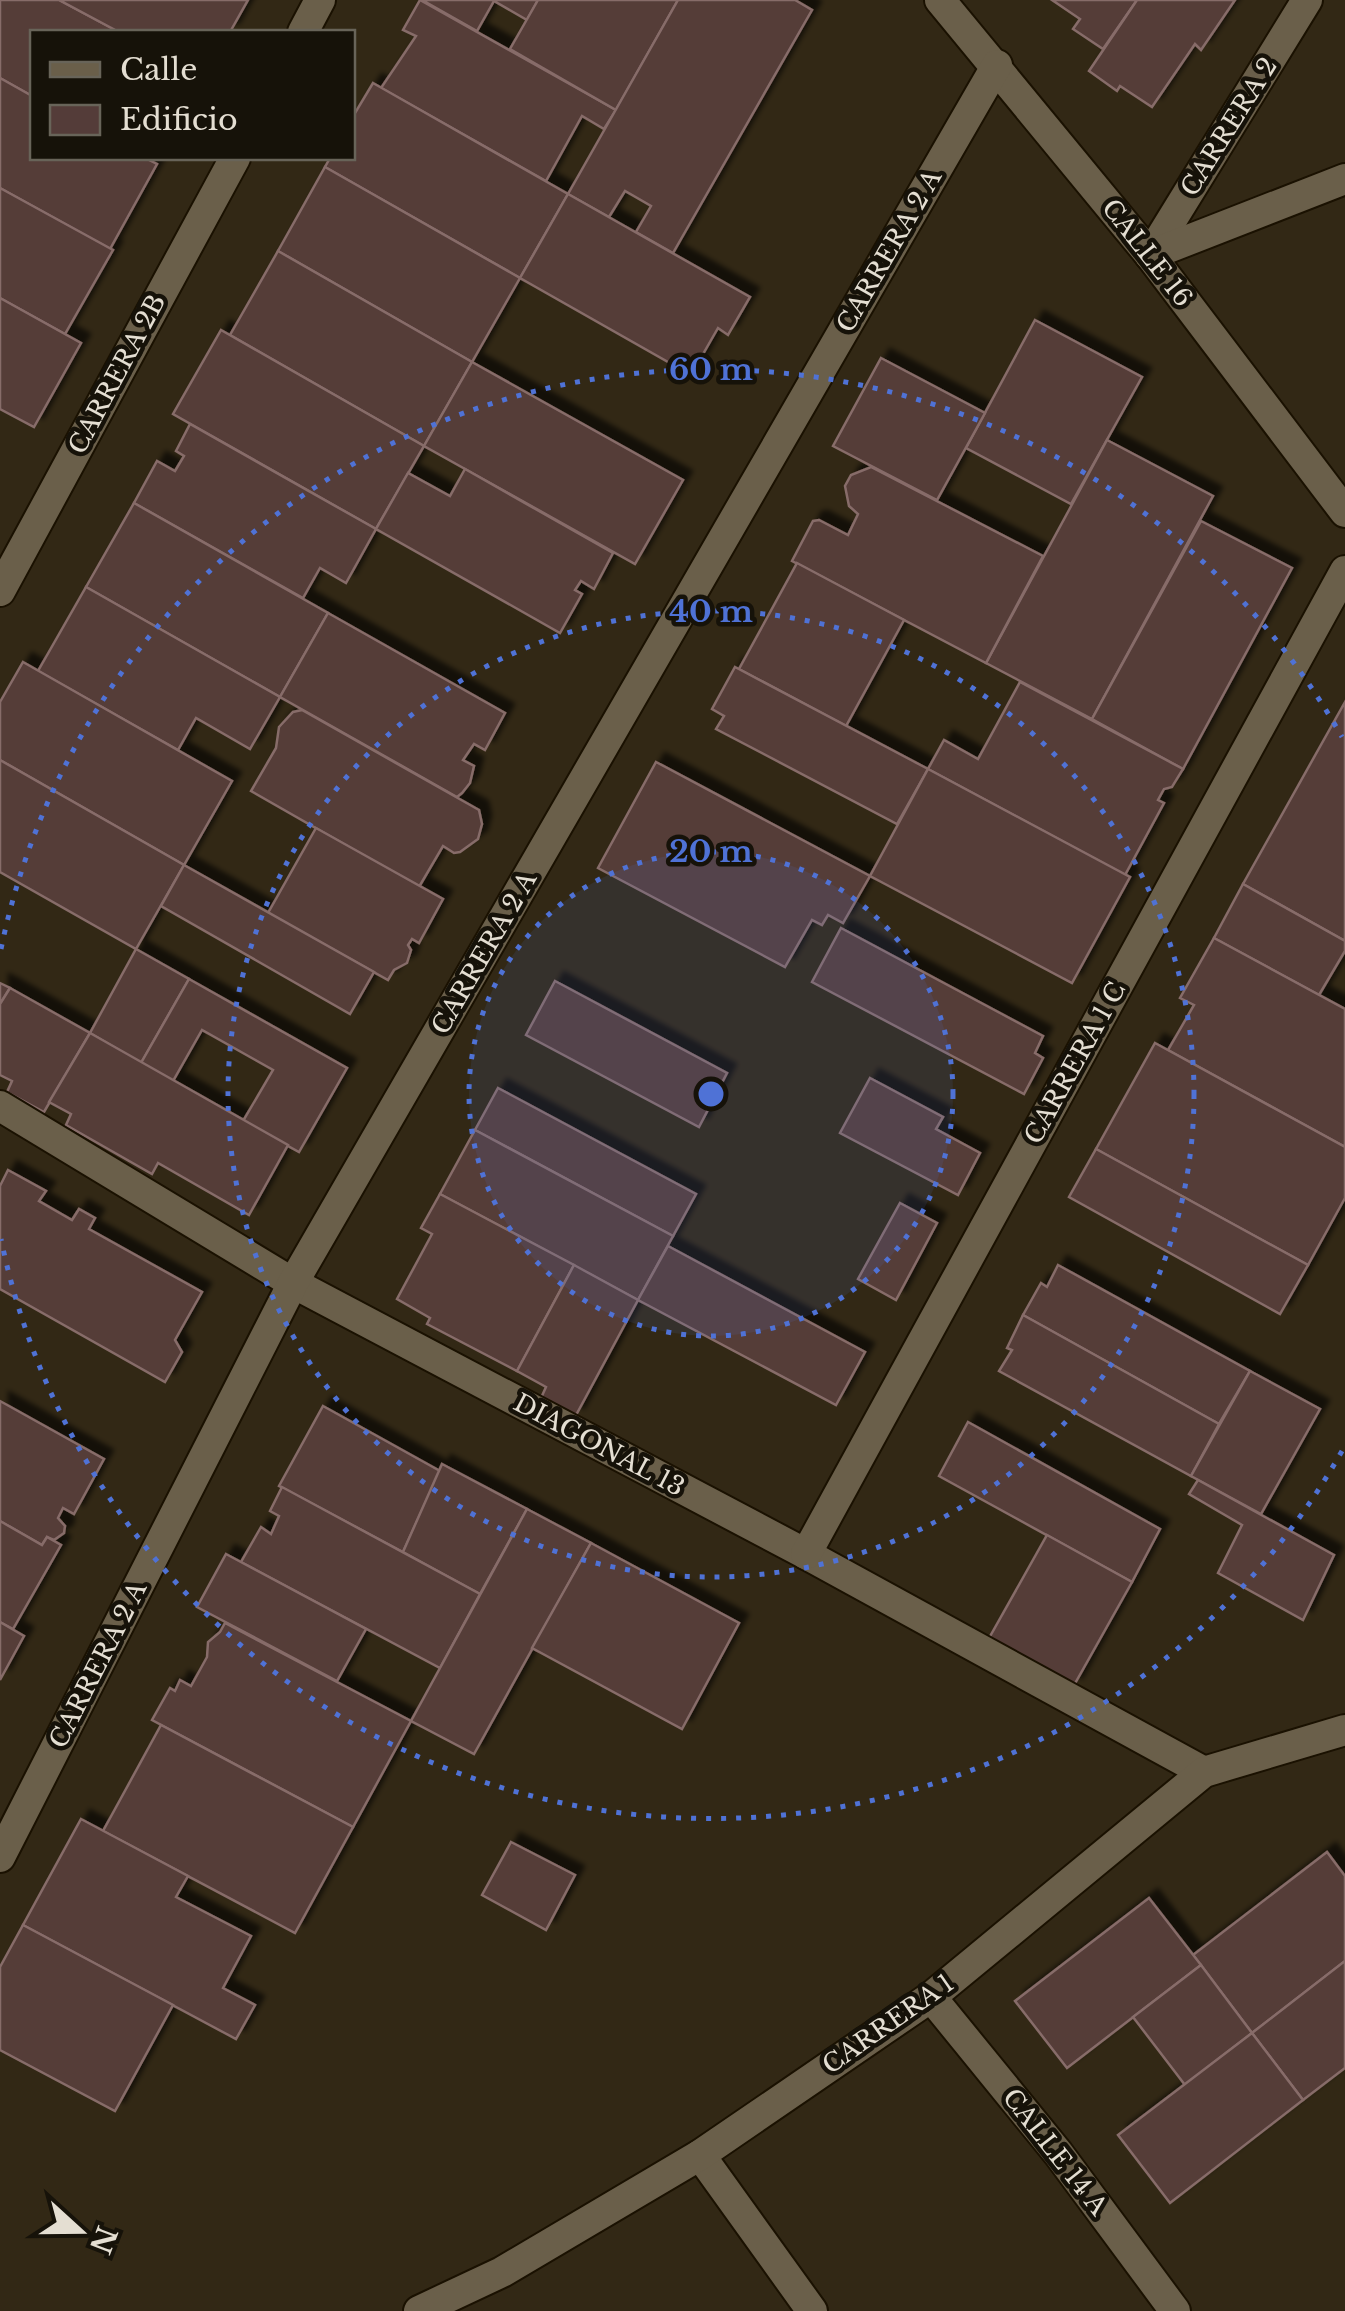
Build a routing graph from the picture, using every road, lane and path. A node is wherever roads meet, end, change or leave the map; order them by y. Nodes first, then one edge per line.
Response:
1 (320, 0) edge
2 (940, 0) edge
3 (1307, 0) edge
4 (304, 30) edge
5 (997, 65) junction
6 (234, 160) edge
7 (1345, 179) edge
8 (1150, 255) junction
9 (1345, 512) edge
10 (1345, 571) edge
11 (0, 591) edge
12 (0, 1106) edge
13 (293, 1283) junction
14 (806, 1554) junction
15 (1345, 1730) edge
16 (1204, 1772) junction
17 (0, 1856) edge
18 (931, 1997) junction
19 (700, 2155) junction
20 (420, 2311) edge
21 (812, 2311) edge
22 (1175, 2311) edge

1 - 4 street
2 - 5 street, CALLE 16
3 - 8 street, CARRERA 2
5 - 8 street, CALLE 16
5 - 13 street, CARRERA 2 A
6 - 11 street, CARRERA 2B
7 - 8 street
8 - 9 street, CALLE 16
10 - 14 street, CARRERA 1 C
12 - 13 street, DIAGONAL 13
13 - 14 street, DIAGONAL 13
13 - 17 street, CARRERA 2 A
14 - 16 street, DIAGONAL 13
15 - 16 street, CARRERA 1
16 - 18 street, CARRERA 1
18 - 19 street, CARRERA 1
18 - 22 street, CALLE 14 A
19 - 20 street, CARRERA 1
19 - 21 street

